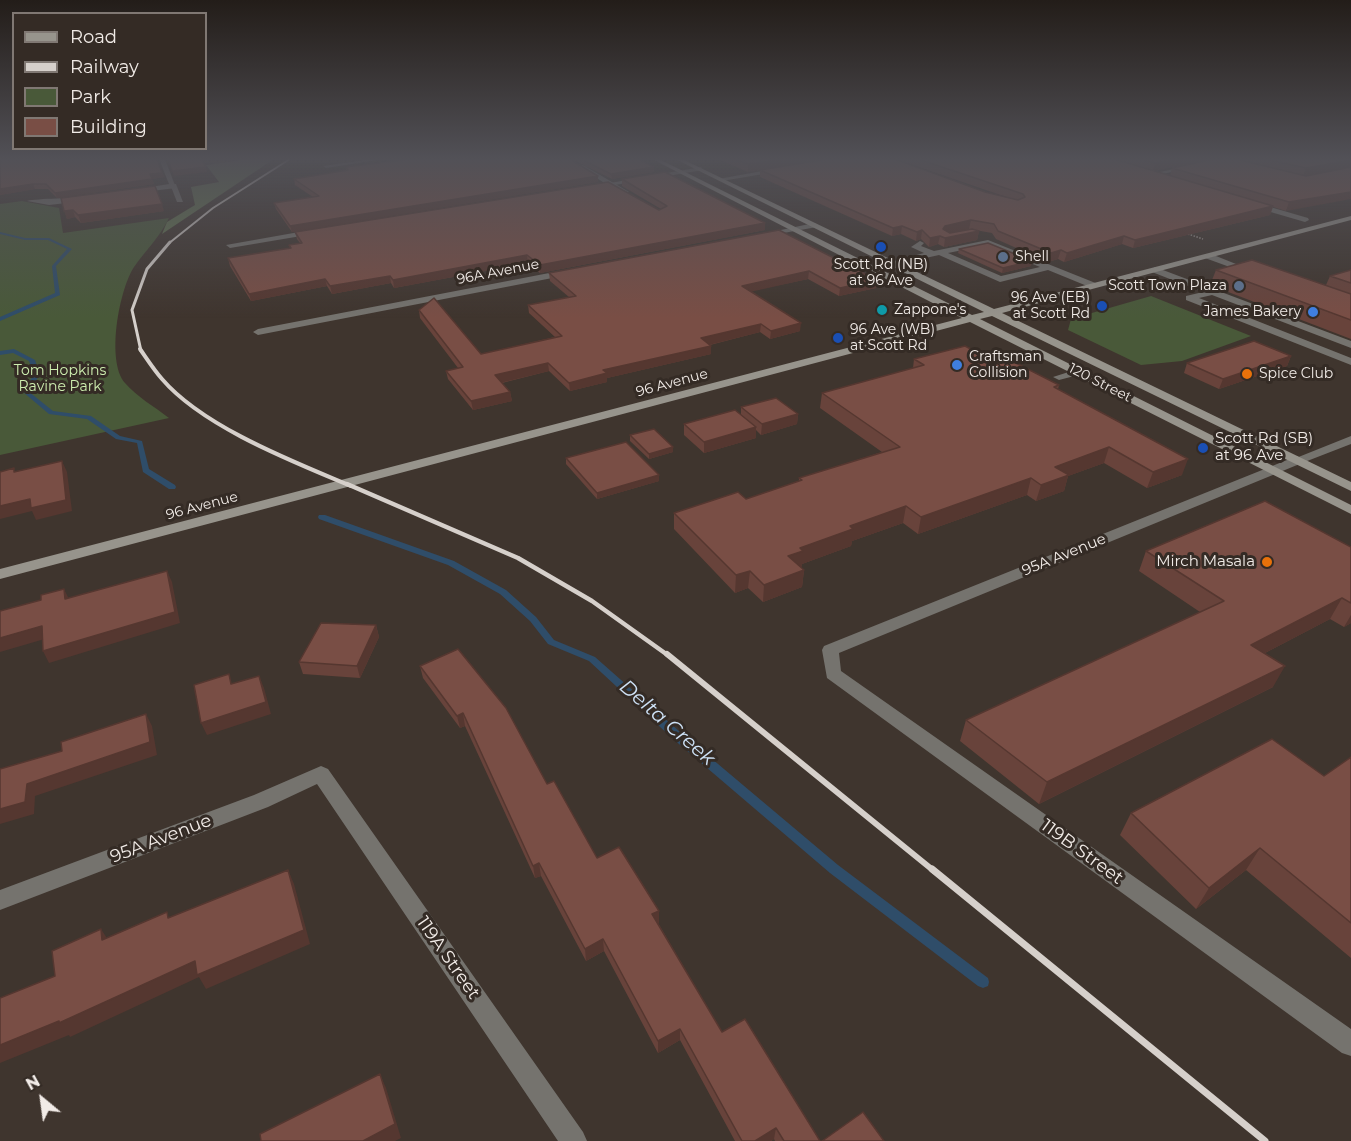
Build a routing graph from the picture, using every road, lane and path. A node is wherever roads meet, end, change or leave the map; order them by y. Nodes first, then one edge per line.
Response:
1 (762, 212) edge
2 (788, 212) edge
3 (1280, 212) edge
4 (1351, 218) edge
5 (1305, 220) dead end
6 (814, 225) junction
7 (795, 229) junction
8 (322, 230) edge
9 (1177, 230) edge
10 (980, 234) edge
11 (752, 237) edge
12 (1206, 240) dead end
13 (987, 242) junction
14 (920, 243) edge
15 (230, 245) dead end
16 (1006, 250) junction
17 (994, 252) edge
18 (935, 253) junction
19 (1208, 256) junction
20 (1024, 257) junction
21 (968, 258) edge
22 (957, 260) junction
23 (1012, 260) edge
24 (894, 262) junction
25 (986, 266) edge
26 (1049, 267) junction
27 (975, 268) junction
28 (1155, 270) junction
29 (578, 271) edge
30 (1142, 273) junction
31 (1266, 277) edge
32 (1095, 286) junction
33 (1213, 292) junction
34 (1199, 296) junction
35 (997, 312) junction
36 (974, 318) junction
37 (258, 333) dead end
38 (1351, 345) edge
39 (1351, 362) edge
40 (1078, 372) junction
41 (1059, 377) dead end
42 (1351, 440) edge
43 (1298, 460) junction
44 (1273, 471) junction
45 (1351, 487) edge
46 (1351, 510) edge
47 (0, 574) edge
48 (830, 650) joint
49 (321, 774) joint
50 (0, 900) edge
51 (1351, 1044) edge
52 (574, 1141) edge

1 - 7 main road, 120 Street
2 - 6 main road, 120 Street
3 - 5 street
4 - 19 main road, 96 Avenue
6 - 7 street
6 - 24 main road, 120 Street
7 - 11 street
7 - 36 main road, 120 Street
8 - 15 street
9 - 12 path
10 - 13 street
13 - 16 street
13 - 18 street
14 - 18 street
16 - 17 street
16 - 20 street
18 - 22 street
18 - 24 street
19 - 28 main road, 96 Avenue
19 - 31 street
20 - 23 street
20 - 26 street
21 - 22 street
22 - 27 street
24 - 35 main road, 120 Street
25 - 27 street
26 - 27 street
26 - 32 street
28 - 30 main road, 96 Avenue
28 - 33 street
29 - 37 street, 96A Avenue
30 - 32 main road, 96 Avenue
30 - 34 street
32 - 35 main road, 96 Avenue
33 - 34 street
33 - 38 street
34 - 39 street
35 - 36 main road, 96 Avenue
35 - 43 main road, 120 Street
36 - 40 main road, 120 Street
36 - 47 main road, 96 Avenue
40 - 41 street
40 - 44 main road, 120 Street
42 - 43 street, 95A Avenue
43 - 44 street, 95A Avenue
43 - 45 main road, 120 Street
44 - 46 main road, 120 Street
44 - 48 street, 95A Avenue
48 - 51 street, 119B Street
49 - 50 street, 95A Avenue
49 - 52 street, 119A Street

